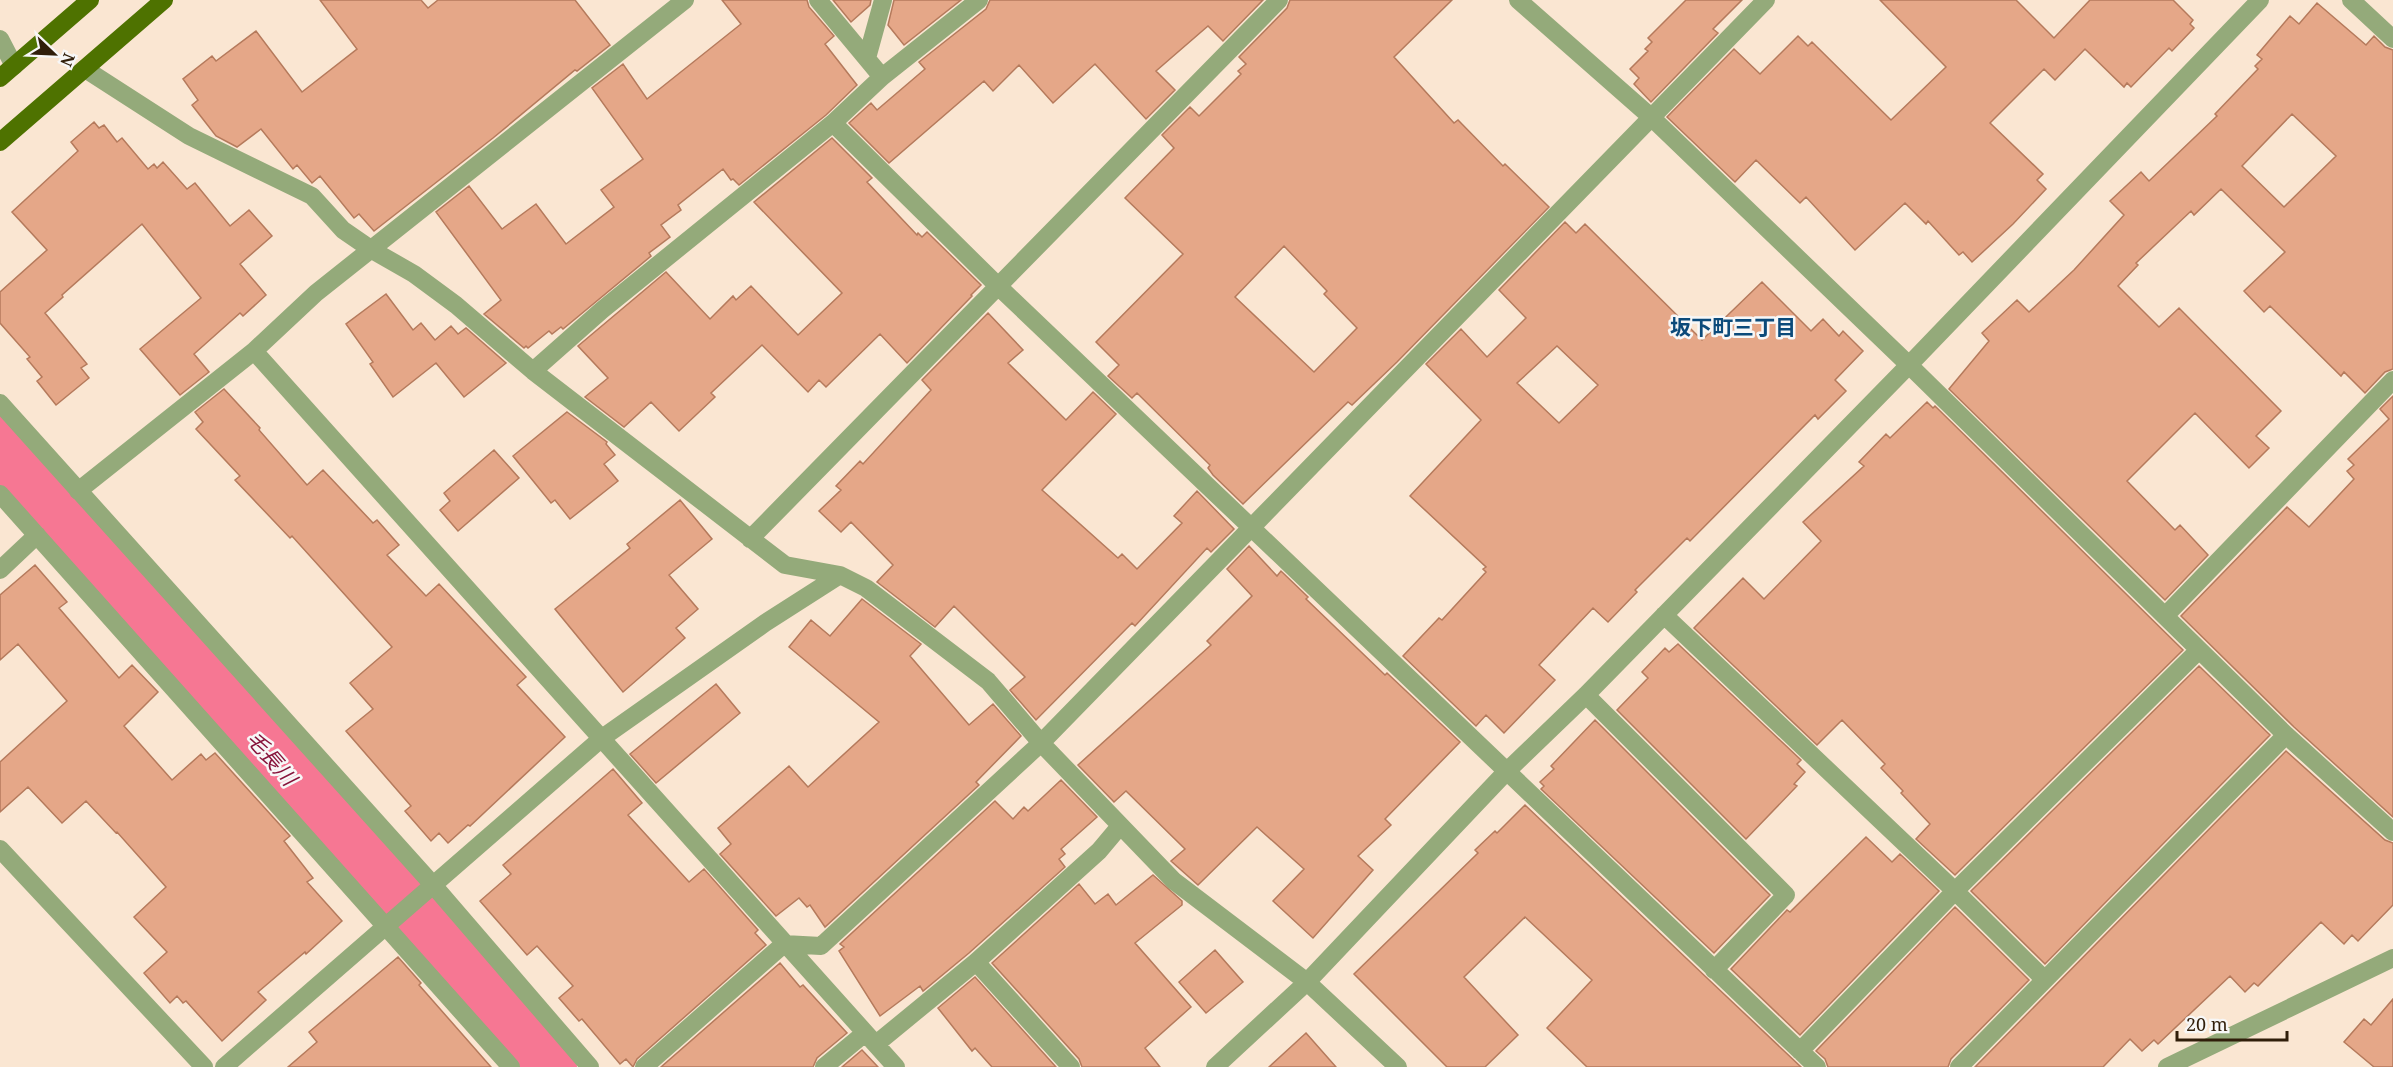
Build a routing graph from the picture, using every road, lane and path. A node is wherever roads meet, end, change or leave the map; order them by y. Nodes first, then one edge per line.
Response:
1 (90, 0) edge
2 (164, 0) edge
3 (685, 0) edge
4 (818, 0) edge
5 (883, 0) edge
6 (979, 0) edge
7 (1280, 0) edge
8 (1518, 0) edge
9 (1766, 0) edge
10 (2260, 0) edge
11 (2351, 0) edge
12 (0, 39) edge
13 (2393, 39) edge
14 (867, 58) junction
15 (85, 69) junction
16 (7, 72) edge
17 (882, 77) junction
18 (1651, 117) junction
19 (832, 123) junction
20 (0, 142) edge
21 (372, 250) junction
22 (999, 287) junction
23 (254, 351) junction
24 (1909, 365) junction
25 (533, 371) junction
26 (2393, 380) edge
27 (0, 403) edge
28 (78, 491) junction
29 (0, 494) edge
30 (1253, 528) junction
31 (37, 535) junction
32 (750, 539) junction
33 (0, 570) edge
34 (840, 575) junction
35 (1664, 615) junction
36 (2165, 616) junction
37 (2199, 650) junction
38 (1586, 695) junction
39 (2286, 735) junction
40 (602, 738) junction
41 (1041, 743) junction
42 (1506, 772) junction
43 (1120, 826) junction
44 (2393, 832) edge
45 (0, 849) edge
46 (434, 886) junction
47 (1956, 891) junction
48 (391, 921) junction
49 (784, 944) junction
50 (2393, 958) edge
51 (976, 962) junction
52 (1714, 970) junction
53 (2044, 979) junction
54 (1307, 982) junction
55 (871, 1039) junction
56 (1800, 1051) junction
57 (204, 1067) edge
58 (224, 1067) edge
59 (511, 1067) edge
60 (590, 1067) edge
61 (644, 1067) edge
62 (824, 1067) edge
63 (896, 1067) edge
64 (1071, 1067) edge
65 (1215, 1067) edge
66 (1398, 1067) edge
67 (1817, 1067) edge
68 (1959, 1067) edge
69 (2167, 1067) edge

1 - 16 main road
2 - 15 main road
3 - 21 street
4 - 14 street
5 - 14 street
6 - 17 street
7 - 22 street
8 - 18 street
9 - 18 street
10 - 24 street
11 - 13 street
12 - 16 street
14 - 17 street
15 - 20 main road
15 - 21 street
17 - 19 street
18 - 24 street
18 - 30 street
19 - 22 street
19 - 25 street
21 - 23 street
21 - 25 street
22 - 30 street
22 - 32 street
23 - 28 street
23 - 40 street
24 - 35 street
24 - 36 street
25 - 32 street
26 - 36 street
27 - 28 street
28 - 46 street
29 - 31 street
30 - 41 street
30 - 42 street
31 - 33 street
31 - 48 street
32 - 34 street
34 - 40 street
34 - 41 street
35 - 38 street
35 - 47 street
36 - 37 street
37 - 39 street
37 - 47 street
38 - 42 street
38 - 52 street
39 - 44 street
39 - 53 street
40 - 46 street
40 - 49 street
41 - 43 street
41 - 49 street
42 - 52 street
42 - 54 street
43 - 51 street
43 - 54 street
45 - 57 street
46 - 48 street
46 - 60 street
47 - 53 street
47 - 56 street
48 - 58 street
48 - 59 street
49 - 55 street
49 - 61 street
50 - 69 street
51 - 55 street
51 - 64 street
52 - 56 street
53 - 68 street
54 - 65 street
54 - 66 street
55 - 62 street
55 - 63 street
56 - 67 street

